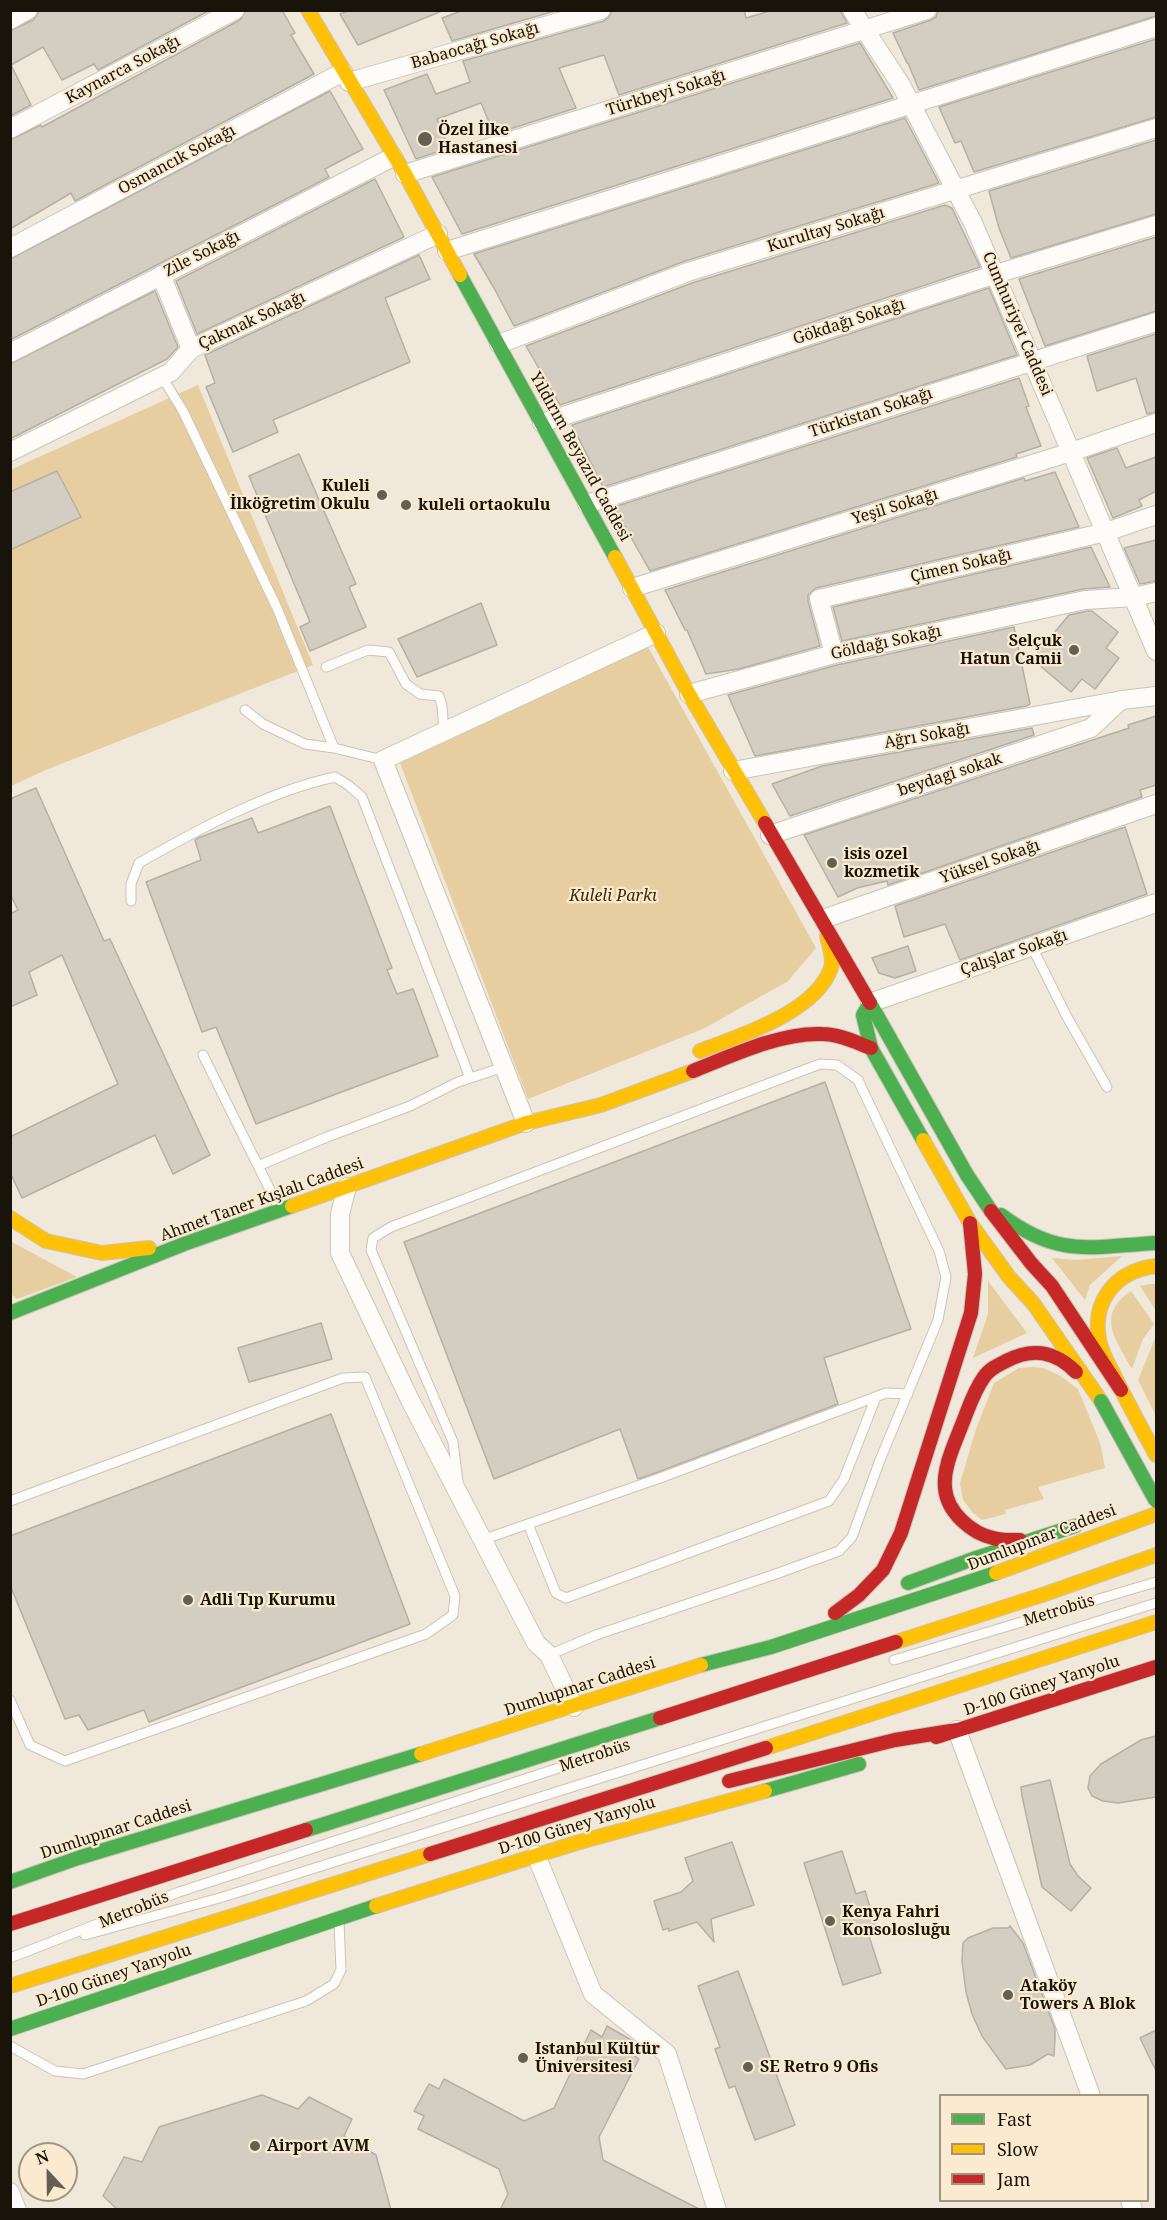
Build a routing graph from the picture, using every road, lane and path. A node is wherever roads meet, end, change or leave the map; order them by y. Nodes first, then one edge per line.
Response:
1 (28, 10) edge
2 (235, 10) edge
3 (308, 10) edge
4 (601, 10) edge
5 (852, 10) edge
6 (927, 10) edge
7 (10, 20) edge
8 (1156, 27) edge
9 (865, 30) junction
10 (346, 77) junction
11 (911, 105) junction
12 (1156, 128) edge
13 (10, 129) edge
14 (393, 157) junction
15 (405, 174) junction
16 (957, 190) junction
17 (1156, 225) edge
18 (438, 234) junction
19 (10, 248) edge
20 (447, 251) junction
21 (996, 274) junction
22 (161, 275) junction
23 (1156, 322) edge
24 (499, 344) junction
25 (191, 349) junction
26 (10, 353) edge
27 (1032, 361) junction
28 (162, 376) junction
29 (542, 423) junction
30 (1156, 423) edge
31 (10, 452) edge
32 (1071, 452) junction
33 (587, 504) junction
34 (1156, 515) edge
35 (1106, 532) junction
36 (632, 588) junction
37 (1156, 592) edge
38 (1134, 597) junction
39 (656, 633) junction
40 (1156, 651) edge
41 (834, 654) junction
42 (326, 667) dead end
43 (689, 694) junction
44 (1156, 696) edge
45 (1122, 700) junction
46 (245, 710) dead end
47 (444, 732) junction
48 (334, 748) junction
49 (383, 760) junction
50 (733, 771) junction
51 (1156, 804) edge
52 (770, 835) junction
53 (130, 901) dead end
54 (1156, 903) edge
55 (823, 920) junction
56 (1032, 947) junction
57 (870, 1003) junction
58 (871, 1047) junction
59 (203, 1055) dead end
60 (686, 1056) dead end
61 (504, 1067) junction
62 (470, 1078) junction
63 (1107, 1088) dead end
64 (576, 1097) dead end
65 (526, 1123) junction
66 (258, 1166) junction
67 (347, 1187) junction
68 (986, 1204) junction
69 (280, 1210) junction
70 (10, 1218) edge
71 (970, 1223) junction
72 (1156, 1243) edge
73 (184, 1244) junction
74 (1156, 1266) edge
75 (10, 1313) edge
76 (1121, 1390) junction
77 (908, 1394) junction
78 (876, 1397) junction
79 (1101, 1401) junction
80 (1156, 1455) edge
81 (460, 1499) junction
82 (10, 1501) edge
83 (1156, 1501) edge
84 (1156, 1507) edge
85 (1156, 1514) edge
86 (1130, 1522) junction
87 (528, 1524) junction
88 (482, 1540) junction
89 (1028, 1540) junction
90 (1156, 1556) edge
91 (1156, 1582) edge
92 (899, 1587) dead end
93 (878, 1596) dead end
94 (1156, 1603) edge
95 (835, 1613) junction
96 (1156, 1622) edge
97 (549, 1655) junction
98 (886, 1662) dead end
99 (700, 1665) junction
100 (1156, 1667) edge
101 (10, 1700) edge
102 (574, 1707) junction
103 (14, 1716) edge
104 (957, 1730) junction
105 (600, 1754) dead end
106 (711, 1786) dead end
107 (587, 1819) dead end
108 (448, 1849) junction
109 (536, 1855) junction
110 (10, 1882) edge
111 (339, 1918) junction
112 (10, 1924) edge
113 (40, 1948) junction
114 (10, 1958) edge
115 (10, 1986) edge
116 (10, 2029) edge
117 (10, 2046) edge
118 (1090, 2094) edge
119 (10, 2192) edge
120 (17, 2210) edge
121 (717, 2210) edge

1 - 7 street
2 - 13 street, Kaynarca Sokağı
3 - 10 main road, Yıldırım Beyazıd Caddesi
4 - 10 street, Babaocağı Sokağı
5 - 9 street, Cumhuriyet Caddesi
6 - 9 street, Türkbeyi Sokağı
8 - 11 street
9 - 11 street, Cumhuriyet Caddesi
9 - 15 street, Türkbeyi Sokağı
10 - 14 main road, Yıldırım Beyazıd Caddesi
10 - 19 street, Osmancık Sokağı
11 - 16 street, Cumhuriyet Caddesi
11 - 20 street
12 - 16 street, Kurultay Sokağı
14 - 15 main road, Yıldırım Beyazıd Caddesi
14 - 22 street, Zile Sokağı
15 - 18 main road, Yıldırım Beyazıd Caddesi
16 - 21 street, Cumhuriyet Caddesi
16 - 24 street, Kurultay Sokağı
17 - 21 street, Gökdağı Sokağı
18 - 20 main road, Yıldırım Beyazıd Caddesi
18 - 25 street, Çakmak Sokağı
20 - 24 main road, Yıldırım Beyazıd Caddesi
21 - 27 street, Cumhuriyet Caddesi
21 - 29 street, Gökdağı Sokağı
22 - 25 street
22 - 26 street, Zile Sokağı
23 - 27 street, Türkistan Sokağı
24 - 29 main road, Yıldırım Beyazıd Caddesi
25 - 28 street, Çakmak Sokağı
27 - 32 street, Cumhuriyet Caddesi
27 - 33 street, Türkistan Sokağı
28 - 31 street, Çakmak Sokağı
28 - 48 lane
29 - 33 main road, Yıldırım Beyazıd Caddesi
30 - 32 street, Yeşil Sokağı
32 - 35 street, Cumhuriyet Caddesi
32 - 36 street, Yeşil Sokağı
33 - 36 main road, Yıldırım Beyazıd Caddesi
34 - 35 street, Çimen Sokağı
35 - 38 street, Cumhuriyet Caddesi
35 - 41 street, Çimen Sokağı
36 - 39 main road, Yıldırım Beyazıd Caddesi
37 - 38 street, Göldağı Sokağı
38 - 40 street, Cumhuriyet Caddesi
38 - 41 street, Göldağı Sokağı
39 - 43 main road, Yıldırım Beyazıd Caddesi
39 - 47 street
41 - 43 street, Göldağı Sokağı
42 - 47 lane
43 - 50 main road, Yıldırım Beyazıd Caddesi
44 - 45 street, Ağrı Sokağı
45 - 50 street, Ağrı Sokağı
45 - 52 street, beydagi sokak
46 - 48 lane
47 - 49 street
48 - 49 lane
49 - 61 street
50 - 52 main road, Yıldırım Beyazıd Caddesi
51 - 55 street, Yüksel Sokağı
52 - 55 main road, Yıldırım Beyazıd Caddesi
53 - 62 lane
54 - 56 street, Çalışlar Sokağı
55 - 57 main road, Yıldırım Beyazıd Caddesi
55 - 60 main road
56 - 57 street, Çalışlar Sokağı
56 - 63 lane
57 - 58 main road
57 - 68 main road, Yıldırım Beyazıd Caddesi
58 - 65 main road, Ahmet Taner Kışlalı Caddesi
58 - 71 main road
59 - 66 lane
61 - 62 lane
61 - 65 street
62 - 66 lane
64 - 65 main road, Ahmet Taner Kışlalı Caddesi
65 - 67 main road, Ahmet Taner Kışlalı Caddesi
66 - 69 lane
67 - 69 main road, Ahmet Taner Kışlalı Caddesi
67 - 81 street
68 - 72 main road
68 - 76 main road, Yıldırım Beyazıd Caddesi
69 - 73 main road, Ahmet Taner Kışlalı Caddesi
70 - 73 main road
71 - 79 main road
71 - 95 main road
73 - 75 main road, Ahmet Taner Kışlalı Caddesi
74 - 76 main road
76 - 80 main road
77 - 78 lane
77 - 81 lane
77 - 97 lane
78 - 87 lane
78 - 87 lane
79 - 83 main road, bridge
79 - 89 main road
81 - 88 street
82 - 103 lane
84 - 86 main road
85 - 86 main road, Dumlupınar Caddesi
86 - 89 main road
86 - 99 main road, Dumlupınar Caddesi
87 - 88 lane
88 - 97 street
89 - 92 main road
90 - 112 main road
91 - 98 lane, Metrobüs
93 - 95 main road
94 - 113 lane, Metrobüs
95 - 99 main road
96 - 108 main road
97 - 102 street
99 - 102 main road, Dumlupınar Caddesi
100 - 104 main road, D-100 Güney Yanyolu
101 - 103 lane
102 - 110 main road, Dumlupınar Caddesi
104 - 106 main road
104 - 109 main road, D-100 Güney Yanyolu
104 - 118 street
105 - 113 lane, Metrobüs
107 - 108 main road
108 - 115 main road
109 - 111 main road, D-100 Güney Yanyolu
109 - 121 street
111 - 116 main road, D-100 Güney Yanyolu
111 - 117 lane
113 - 114 lane, Metrobüs
119 - 120 street

